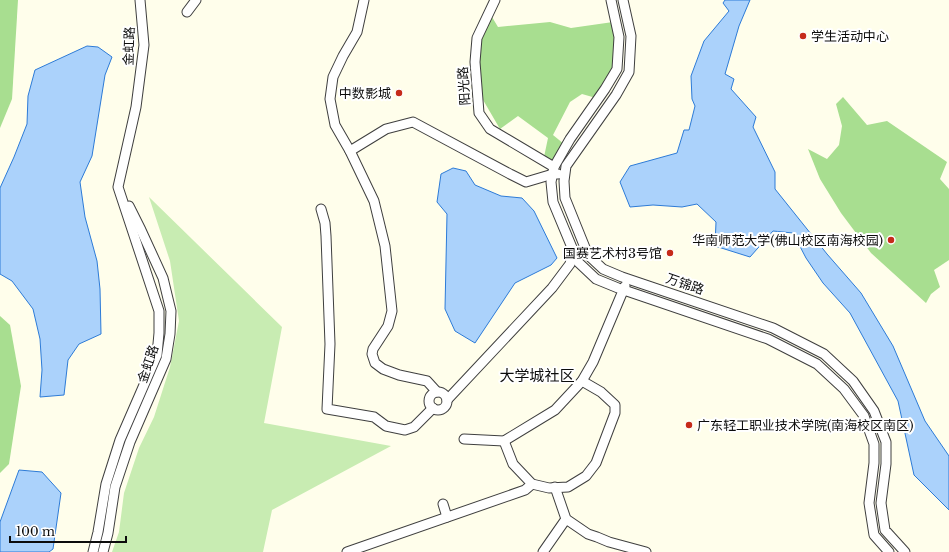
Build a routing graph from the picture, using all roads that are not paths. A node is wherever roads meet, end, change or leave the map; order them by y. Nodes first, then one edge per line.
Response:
1 (140, 0) edge
2 (196, 0) edge
3 (364, 0) edge
4 (495, 0) edge
5 (610, 0) edge
6 (623, 0) edge
7 (187, 12) dead end
8 (350, 151) junction
9 (553, 170) junction
10 (565, 174) junction
11 (118, 188) junction
12 (321, 208) dead end
13 (573, 250) junction
14 (628, 279) junction
15 (624, 290) junction
16 (582, 381) junction
17 (437, 392) junction
18 (447, 400) junction
19 (433, 408) junction
20 (464, 439) dead end
21 (504, 441) junction
22 (532, 484) junction
23 (555, 488) junction
24 (443, 504) dead end
25 (447, 517) junction
26 (566, 518) junction
27 (93, 552) edge
28 (103, 552) edge
29 (347, 552) edge
30 (543, 552) edge
31 (646, 552) edge
32 (889, 552) edge
33 (905, 552) edge

1 - 11 street, 金虹路
2 - 7 street
3 - 8 street
4 - 9 street, 阳光路
5 - 9 street, 万锦路
6 - 10 street, 万锦路
8 - 9 street
8 - 17 street
9 - 10 street
9 - 13 street, 万锦路
10 - 14 street, 万锦路
11 - 27 street, 金虹路
11 - 28 street, 金虹路
12 - 19 street
13 - 15 street, 万锦路
13 - 18 street
14 - 15 street
14 - 33 street, 万锦路
15 - 16 street
15 - 32 street, 万锦路
16 - 21 street
16 - 23 street
17 - 18 street
17 - 19 street
18 - 19 street
20 - 21 street
21 - 22 street
22 - 23 street
22 - 25 street
23 - 26 street
24 - 25 street
25 - 29 street
26 - 30 street
26 - 31 street

